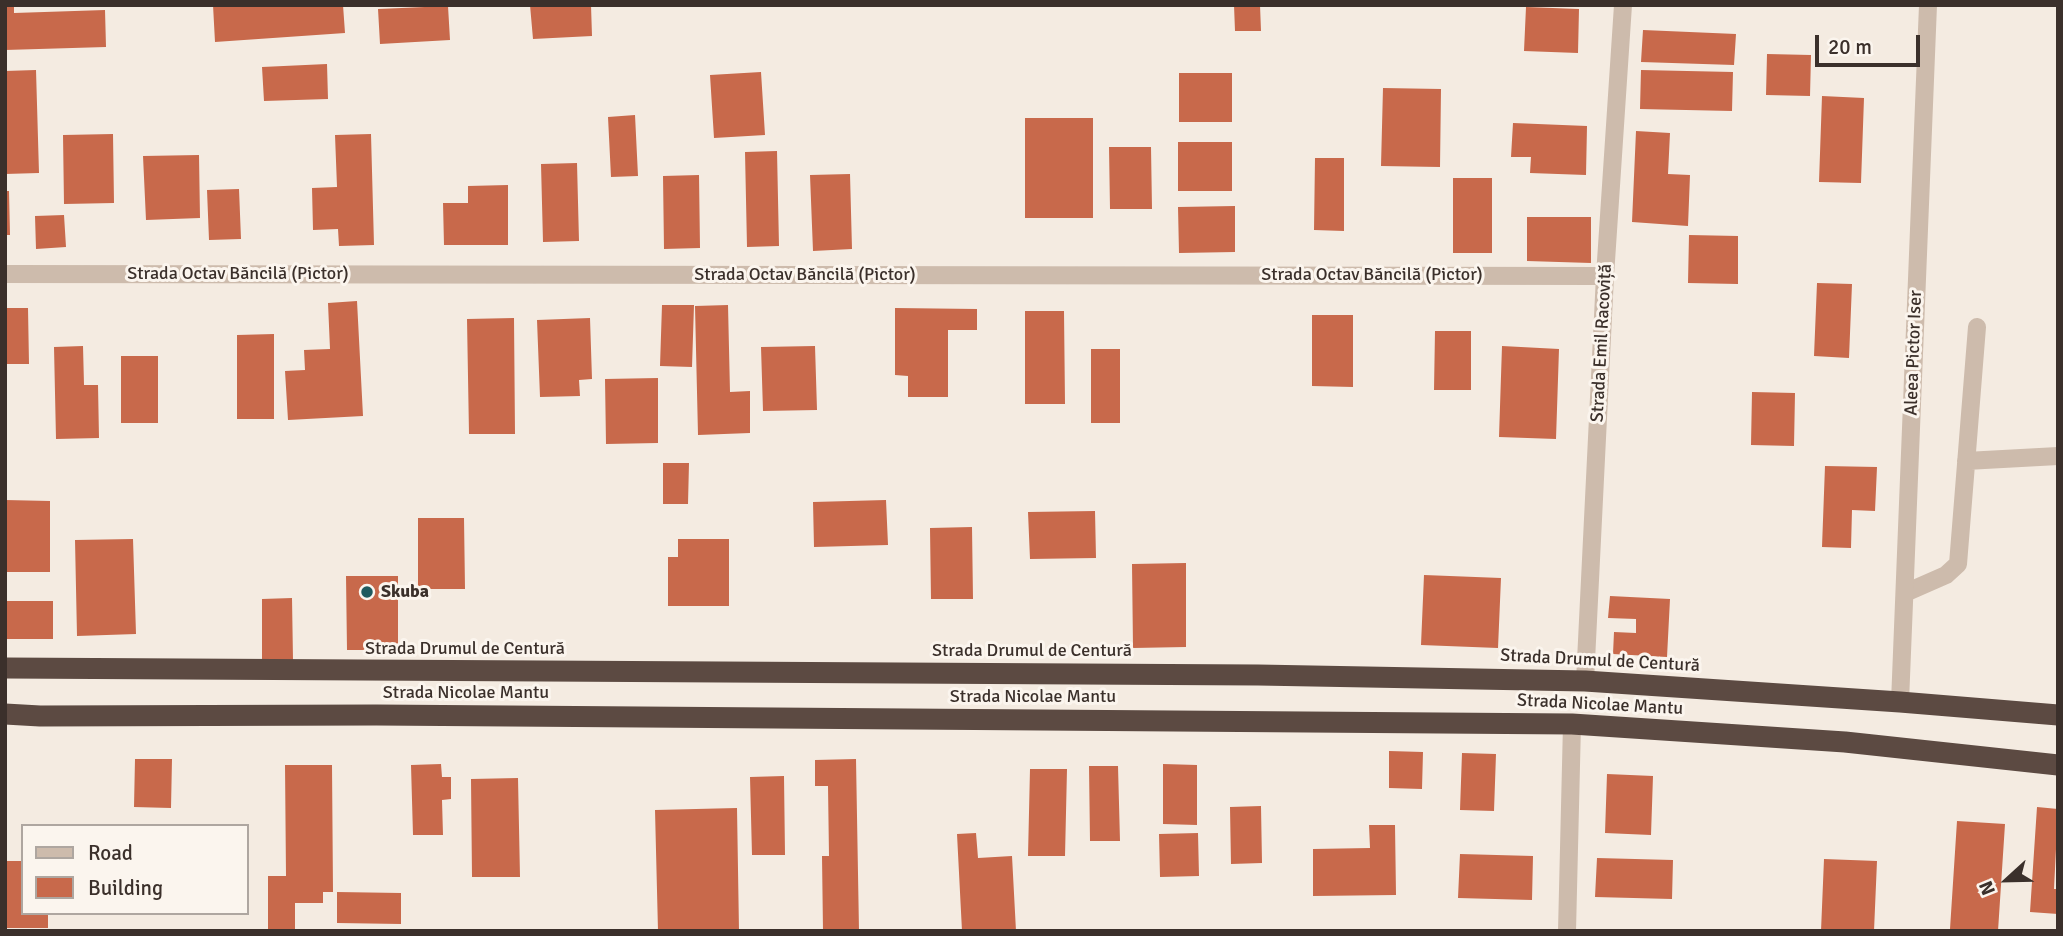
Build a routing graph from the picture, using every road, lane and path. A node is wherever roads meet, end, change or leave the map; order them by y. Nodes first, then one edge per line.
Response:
1 (1623, 5) edge
2 (1928, 5) edge
3 (5, 274) edge
4 (1605, 276) junction
5 (1977, 327) dead end
6 (2058, 456) edge
7 (1966, 461) junction
8 (1905, 593) junction
9 (5, 668) edge
10 (1585, 681) junction
11 (1900, 702) junction
12 (5, 714) edge
13 (2058, 715) edge
14 (1572, 724) junction
15 (2058, 765) edge
16 (1567, 931) edge

1 - 4 street, Strada Emil Racoviță
2 - 8 street, Aleea Pictor Iser
3 - 4 street, Strada Octav Băncilă (Pictor)
4 - 10 street, Strada Emil Racoviță
5 - 7 street
6 - 7 street
7 - 8 street
8 - 11 street, Aleea Pictor Iser
9 - 10 highway, Strada Drumul de Centură
10 - 11 highway, Strada Drumul de Centură
11 - 13 highway, Strada Drumul de Centură
12 - 14 highway, Strada Nicolae Mantu
14 - 15 highway, Strada Nicolae Mantu
14 - 16 street

